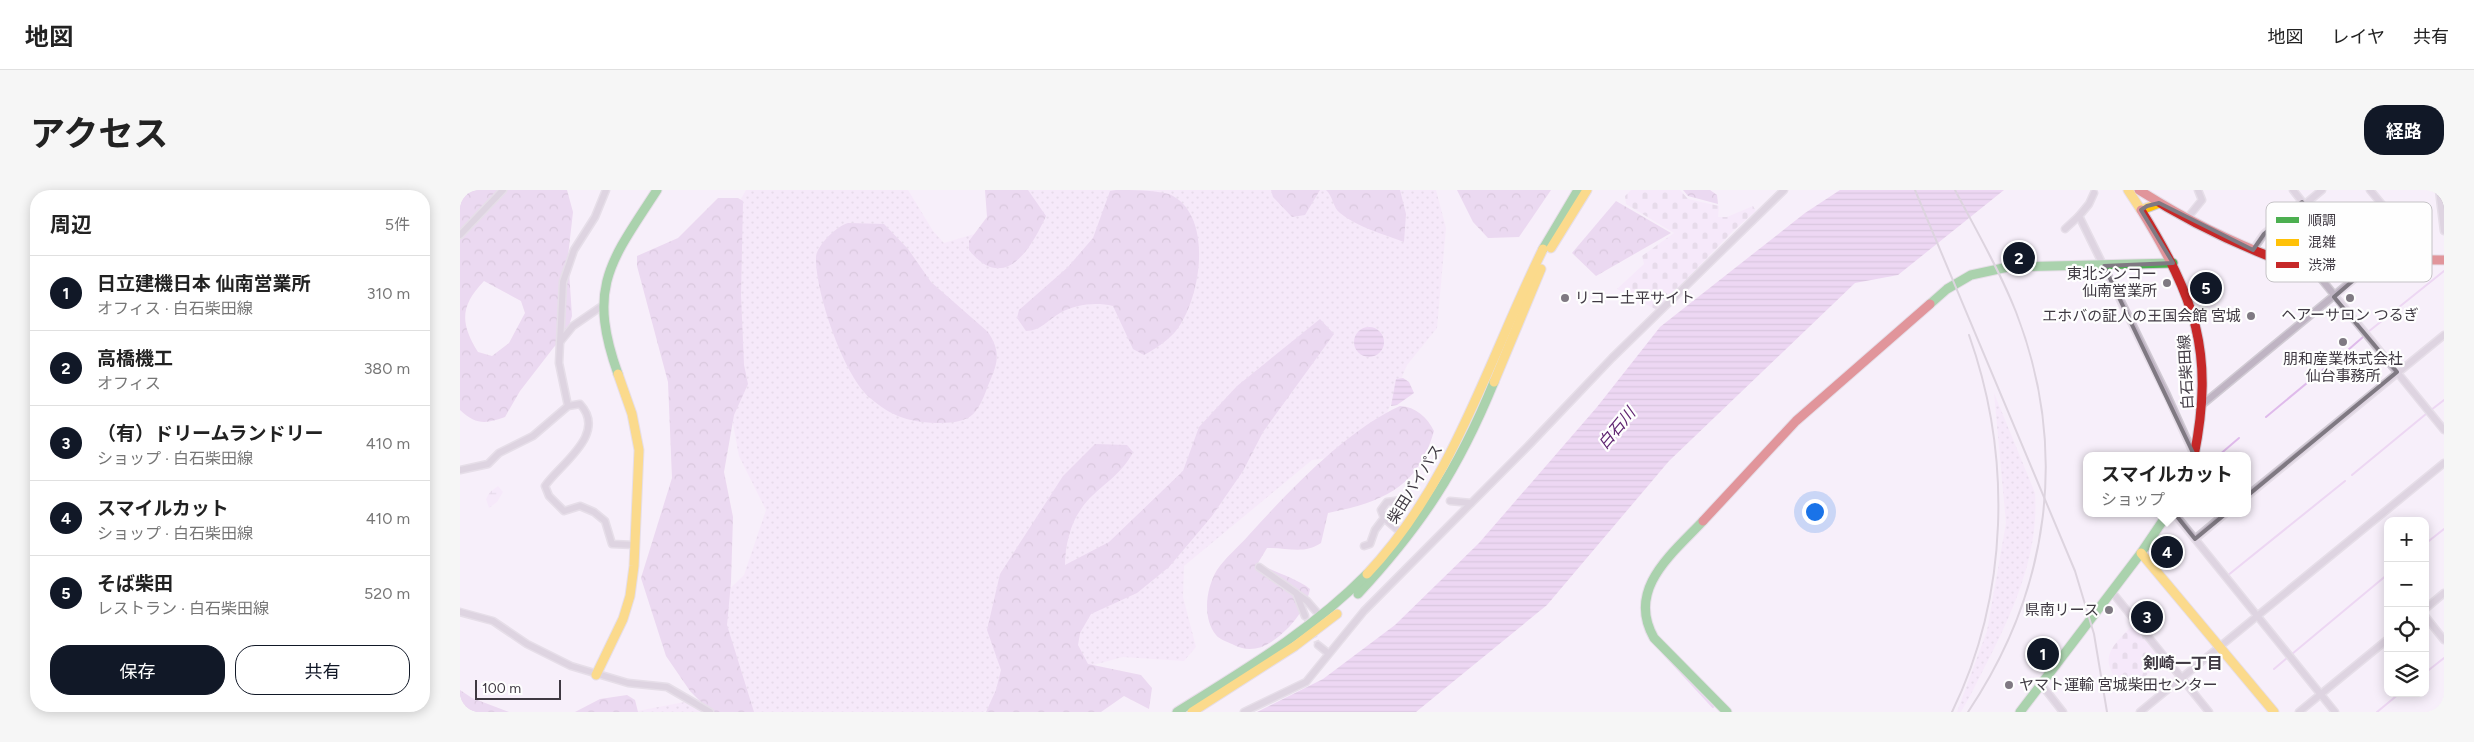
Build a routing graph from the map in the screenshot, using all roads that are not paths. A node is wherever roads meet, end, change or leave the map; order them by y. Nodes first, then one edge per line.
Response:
1 (503, 190) edge
2 (606, 190) edge
3 (656, 190) edge
4 (1578, 190) edge
5 (1587, 190) edge
6 (1784, 190) edge
7 (2128, 190) edge
8 (2198, 190) edge
9 (2293, 190) edge
10 (2322, 190) edge
11 (2370, 190) edge
12 (2439, 190) edge
13 (2142, 191) edge
14 (2094, 193) dead end
15 (2302, 202) edge
16 (2306, 202) edge
17 (2380, 202) edge
18 (2159, 203) junction
19 (2141, 210) junction
20 (2079, 216) junction
21 (2189, 216) junction
22 (2065, 229) dead end
23 (2444, 231) edge
24 (2266, 232) edge
25 (460, 235) edge
26 (2253, 250) junction
27 (2266, 255) edge
28 (2173, 263) junction
29 (2104, 266) junction
30 (2323, 282) edge
31 (2351, 282) edge
32 (2334, 297) junction
33 (602, 306) junction
34 (2444, 334) edge
35 (560, 343) junction
36 (2398, 372) junction
37 (2203, 404) junction
38 (568, 406) junction
39 (2444, 430) edge
40 (2192, 452) edge
41 (2195, 452) edge
42 (2444, 463) edge
43 (460, 470) edge
44 (2251, 493) edge
45 (1410, 499) dead end
46 (1450, 501) dead end
47 (1470, 503) junction
48 (2165, 517) edge
49 (2177, 517) edge
50 (2221, 517) edge
51 (1384, 518) junction
52 (1401, 532) junction
53 (2195, 538) junction
54 (634, 545) junction
55 (1364, 546) dead end
56 (2141, 553) junction
57 (1259, 567) dead end
58 (2112, 592) junction
59 (1296, 593) junction
60 (2444, 593) edge
61 (2427, 607) edge
62 (460, 612) edge
63 (1305, 616) tunnel mouth
64 (1321, 617) junction
65 (2258, 617) junction
66 (2429, 621) edge
67 (2444, 640) edge
68 (2384, 642) edge
69 (1318, 645) tunnel mouth
70 (2220, 647) junction
71 (1328, 653) junction
72 (596, 675) junction
73 (2182, 677) junction
74 (2041, 684) junction
75 (2321, 694) junction
76 (710, 712) edge
77 (1177, 712) edge
78 (1192, 712) edge
79 (1244, 712) edge
80 (1727, 712) edge
81 (2020, 712) edge
82 (2063, 712) edge
83 (2140, 712) edge
84 (2209, 712) edge
85 (2274, 712) edge
86 (2299, 712) edge
87 (2335, 712) edge

1 - 25 street
2 - 35 street
3 - 33 main road
4 - 52 main road, 柴田バイパス
5 - 78 main road, 柴田バイパス
6 - 47 street
7 - 19 main road, 白石柴田線
8 - 21 street
9 - 15 street
10 - 16 street
11 - 17 street
12 - 23 street
13 - 18 main road
14 - 20 street
18 - 19 main road
18 - 21 main road
19 - 28 main road, 白石柴田線
20 - 22 street
20 - 29 street
21 - 26 main road
24 - 26 street
26 - 27 main road
28 - 29 main road
28 - 37 main road, 白石柴田線
29 - 40 street
29 - 80 main road
30 - 32 street
31 - 32 street
32 - 36 street
32 - 37 street
33 - 35 street
33 - 54 main road
34 - 36 street
35 - 38 street
36 - 39 street
36 - 44 street
37 - 41 main road, 白石柴田線
38 - 43 street
38 - 54 street
42 - 65 street
45 - 51 street
46 - 47 street
47 - 71 street
48 - 56 main road
49 - 53 street
50 - 53 street
51 - 52 street
51 - 55 street
52 - 64 main road, 柴田バイパス
53 - 65 street
54 - 72 main road
56 - 58 main road
56 - 70 main road
57 - 59 street
58 - 73 street
58 - 74 main road
59 - 63 street
59 - 64 street
60 - 61 street
62 - 72 street
64 - 77 main road, 柴田バイパス
65 - 70 street
65 - 75 street
66 - 67 street
68 - 75 street
69 - 71 street
70 - 73 street
70 - 85 main road
71 - 79 street
72 - 76 street
73 - 83 street
73 - 84 street
74 - 81 main road
74 - 82 street
75 - 86 street
75 - 87 street

